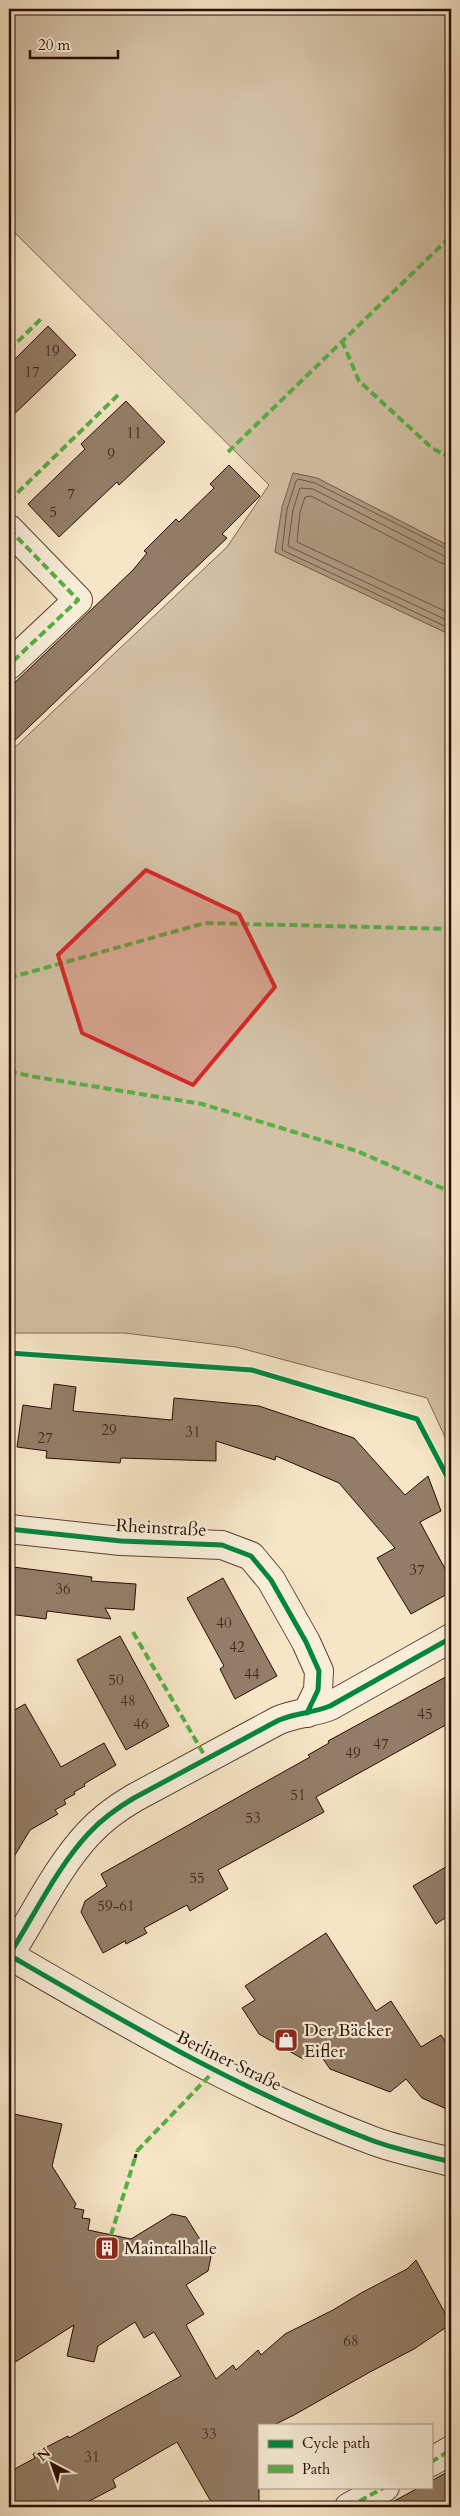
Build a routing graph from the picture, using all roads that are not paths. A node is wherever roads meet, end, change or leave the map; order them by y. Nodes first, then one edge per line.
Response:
1 (9, 530) edge
2 (9, 666) edge
3 (9, 1529) edge
4 (451, 1638) edge
5 (307, 1713) junction
6 (9, 1955) edge
7 (451, 2162) edge
8 (451, 2450) edge
9 (432, 2461) edge
10 (383, 2488) edge
11 (349, 2507) edge

1 - 2 street
3 - 5 street, Rheinstraße
4 - 5 street
5 - 6 street
6 - 7 street, Berliner Straße
8 - 9 street
10 - 11 street

